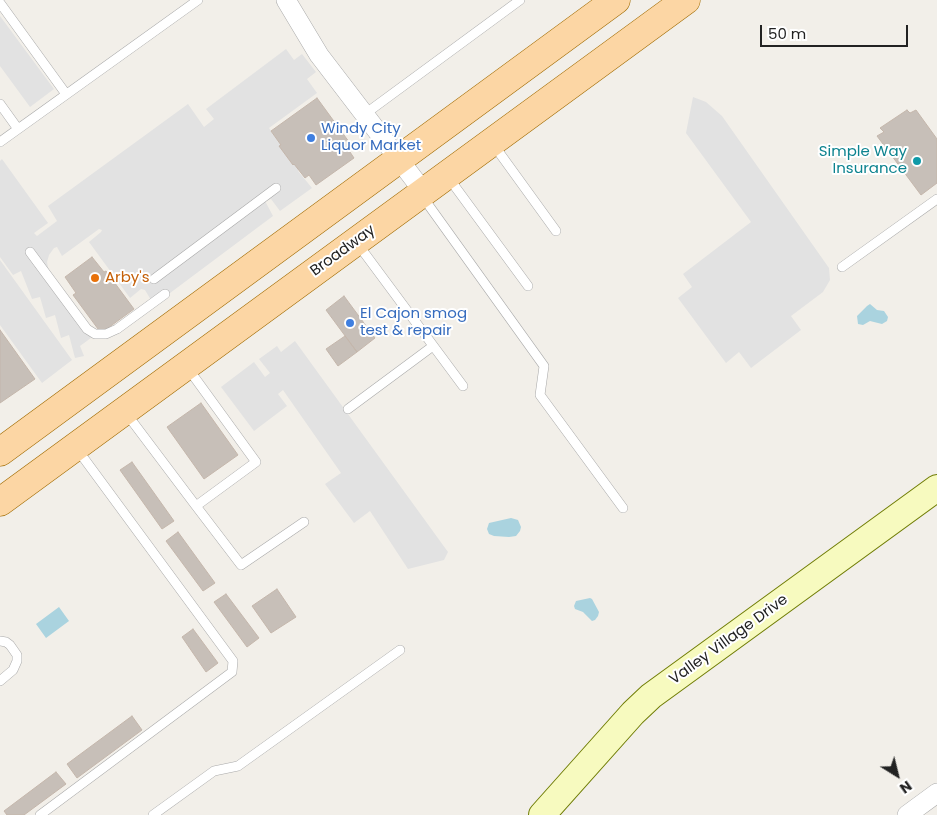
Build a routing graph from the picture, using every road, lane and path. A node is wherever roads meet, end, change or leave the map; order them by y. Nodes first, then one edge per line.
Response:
1 (198, 0) edge
2 (286, 0) edge
3 (520, 0) edge
4 (616, 0) edge
5 (686, 0) edge
6 (0, 3) edge
7 (66, 94) junction
8 (0, 104) edge
9 (365, 114) junction
10 (18, 129) junction
11 (0, 142) edge
12 (491, 142) junction
13 (398, 158) junction
14 (446, 175) junction
15 (276, 188) dead end
16 (422, 193) junction
17 (937, 199) edge
18 (556, 231) dead end
19 (356, 241) junction
20 (30, 252) dead end
21 (842, 267) dead end
22 (154, 279) dead end
23 (528, 286) dead end
24 (165, 294) dead end
25 (433, 346) junction
26 (186, 366) junction
27 (462, 386) dead end
28 (348, 409) dead end
29 (124, 411) junction
30 (75, 447) junction
31 (0, 452) edge
32 (937, 488) edge
33 (0, 502) edge
34 (196, 506) junction
35 (623, 508) dead end
36 (304, 522) dead end
37 (0, 642) edge
38 (400, 650) dead end
39 (0, 681) edge
40 (937, 793) edge
41 (40, 815) edge
42 (153, 815) edge
43 (542, 815) edge
44 (907, 815) edge

1 - 7 lane
2 - 9 street
3 - 9 lane
4 - 13 main road
5 - 12 main road, Broadway
6 - 7 lane
7 - 10 lane
8 - 10 lane
9 - 13 street
10 - 11 lane
12 - 14 main road, Broadway
12 - 18 lane
13 - 16 street
13 - 31 main road
14 - 16 main road, Broadway
14 - 23 lane
15 - 22 lane
16 - 19 main road, Broadway
16 - 35 lane
17 - 21 lane
19 - 25 lane
19 - 26 main road, Broadway
20 - 24 lane
25 - 27 lane
25 - 28 lane
26 - 29 main road, Broadway
26 - 34 lane
29 - 30 main road, Broadway
29 - 34 lane
30 - 33 main road, Broadway
30 - 41 lane
32 - 43 street, Valley Village Drive
34 - 36 lane
37 - 39 lane
38 - 42 lane
40 - 44 street

